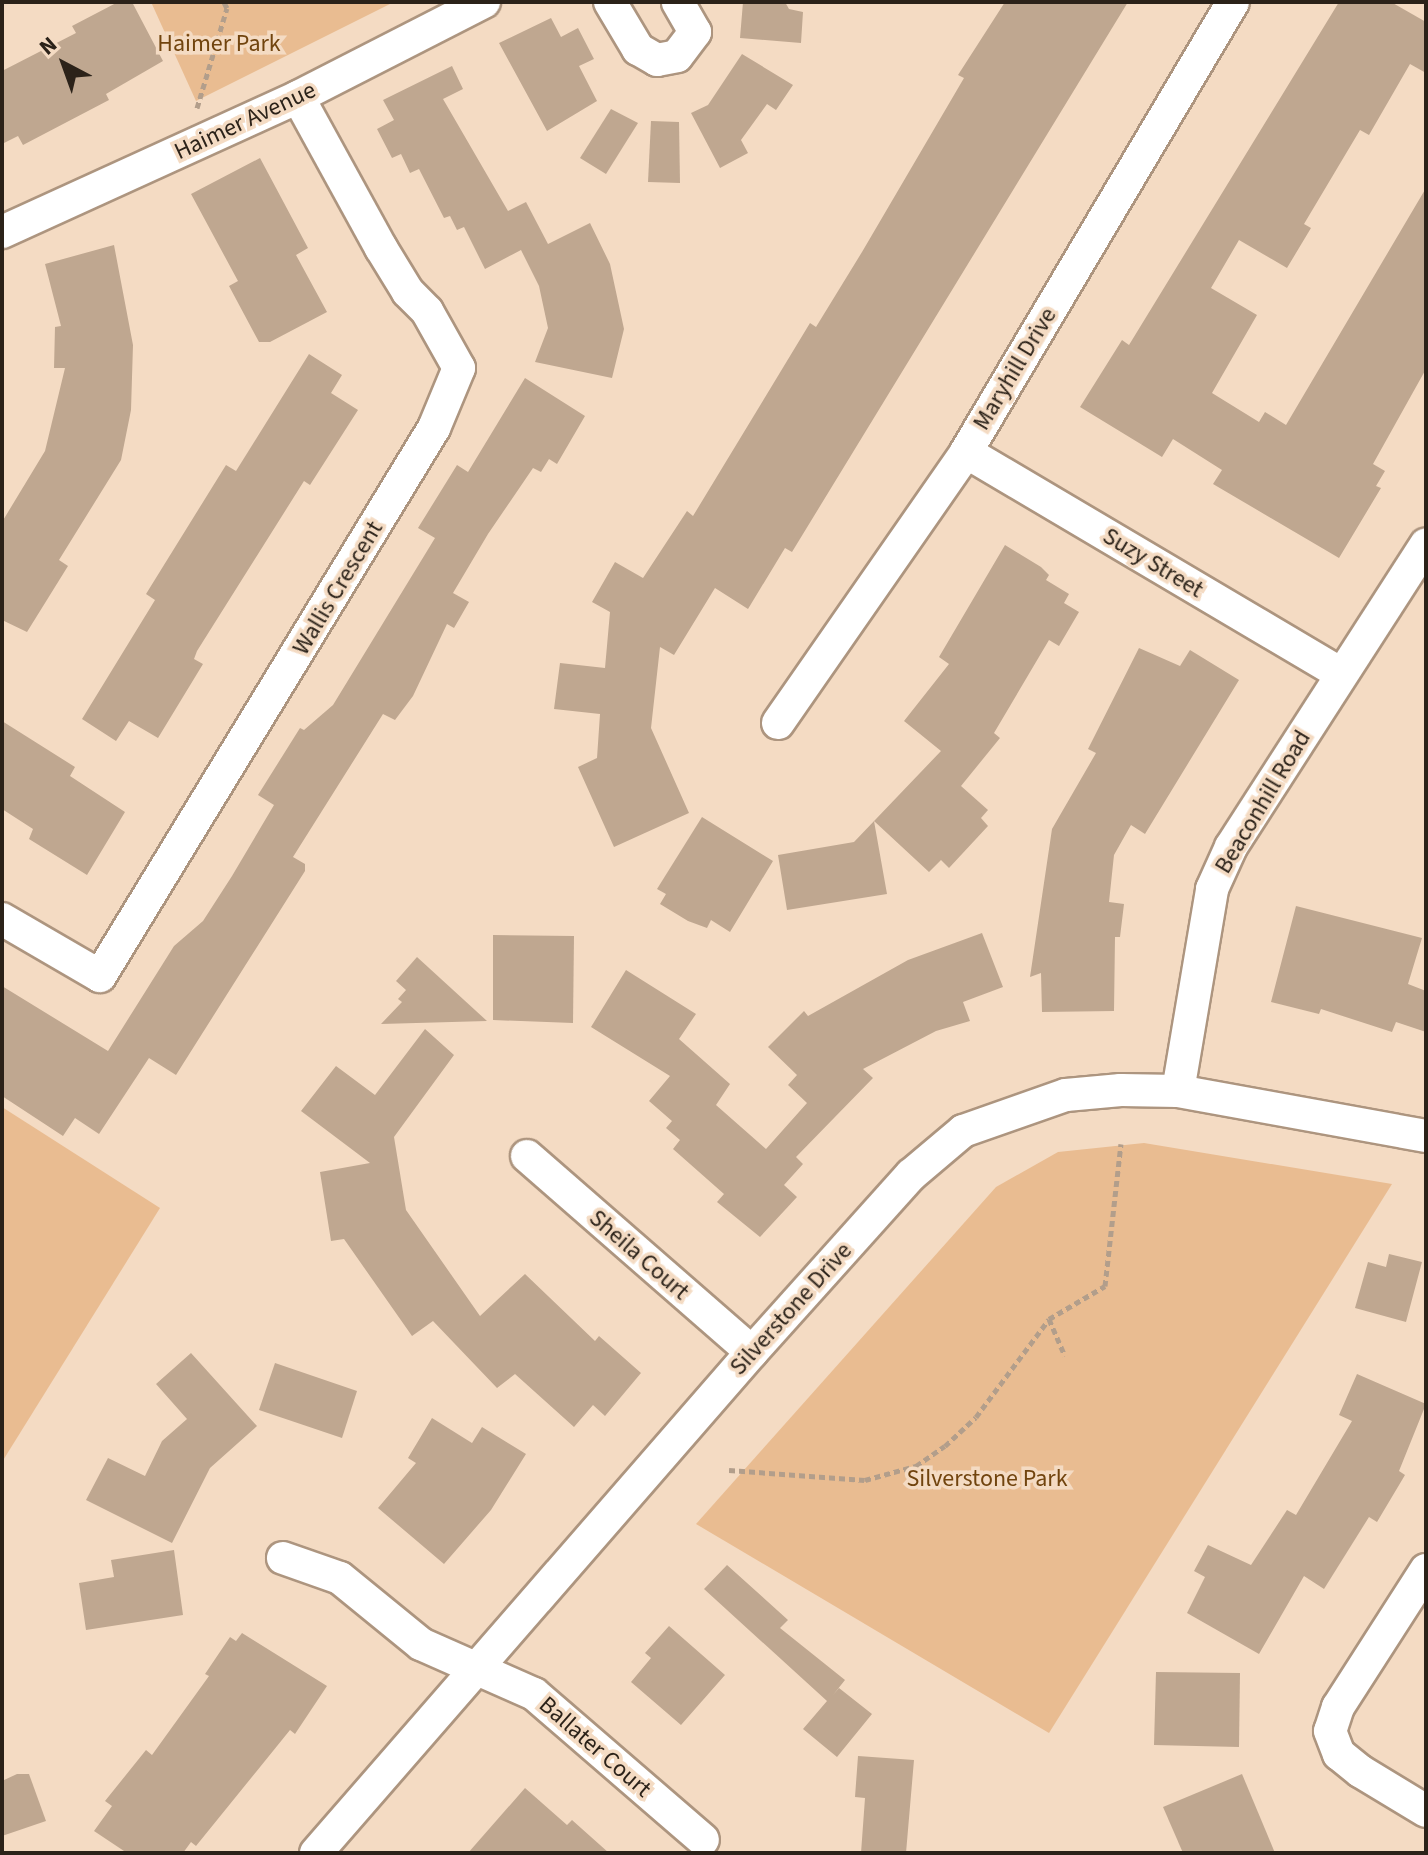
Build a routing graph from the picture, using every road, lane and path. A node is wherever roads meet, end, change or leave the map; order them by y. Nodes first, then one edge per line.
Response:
1 (237, 2) edge
2 (484, 2) edge
3 (610, 2) edge
4 (678, 2) edge
5 (1233, 2) edge
6 (226, 5) edge
7 (298, 97) junction
8 (187, 147) junction
9 (2, 232) edge
10 (966, 452) junction
11 (1426, 544) edge
12 (1341, 674) junction
13 (778, 723) dead end
14 (2, 919) edge
15 (1178, 1091) junction
16 (1426, 1136) edge
17 (1121, 1144) dead end
18 (527, 1156) dead end
19 (1049, 1319) junction
20 (752, 1352) junction
21 (1065, 1356) dead end
22 (729, 1470) dead end
23 (283, 1558) dead end
24 (1426, 1570) edge
25 (478, 1670) junction
26 (1426, 1811) edge
27 (703, 1840) dead end
28 (316, 1853) edge

1 - 6 path
2 - 7 street, Haimer Avenue
3 - 4 street
5 - 10 street, Maryhill Drive
6 - 8 path
7 - 8 street, Haimer Avenue
7 - 14 street, Wallis Crescent
8 - 9 street, Haimer Avenue
10 - 12 street, Suzy Street
10 - 13 street, Maryhill Drive
11 - 12 street, Beaconhill Road
12 - 15 street, Beaconhill Road
15 - 16 street, Silverstone Drive
15 - 20 street, Silverstone Drive
17 - 19 path
18 - 20 street, Sheila Court
19 - 21 path
19 - 22 path
20 - 25 street, Silverstone Drive
23 - 25 street, Ballater Court
24 - 26 street
25 - 27 street, Ballater Court
25 - 28 street, Silverstone Drive

